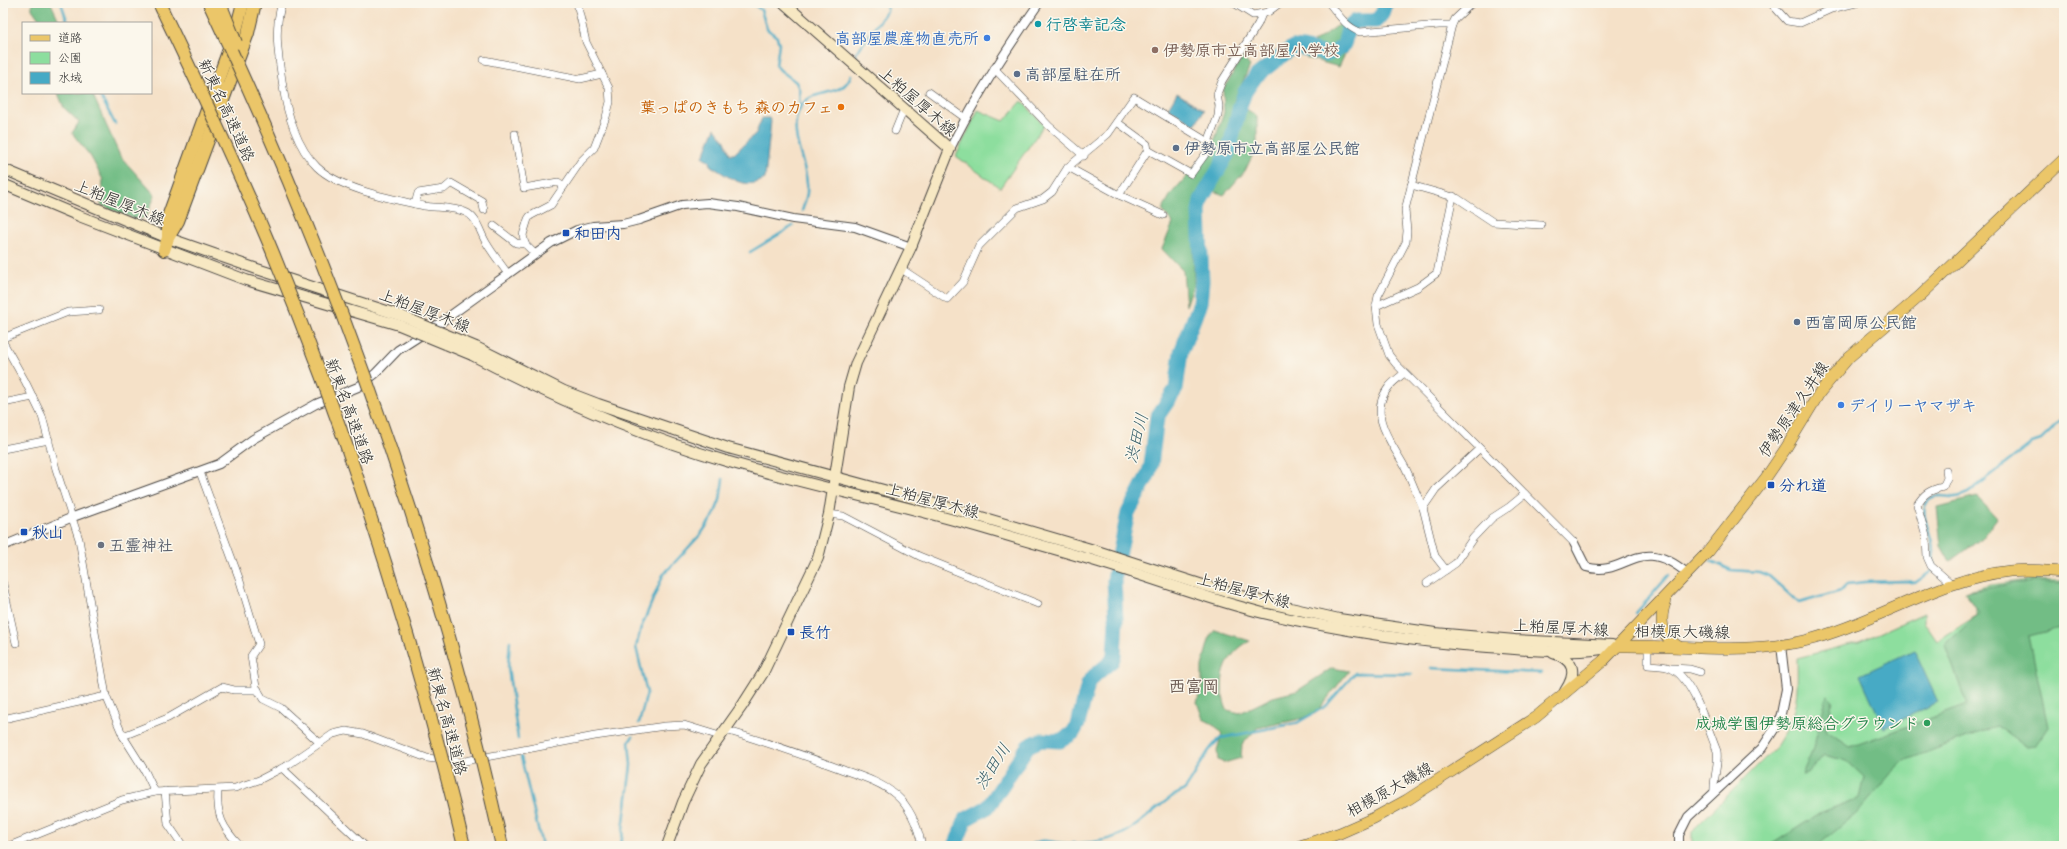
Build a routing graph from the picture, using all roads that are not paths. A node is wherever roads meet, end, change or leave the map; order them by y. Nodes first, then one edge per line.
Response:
1 (159, 3) edge
2 (209, 3) edge
3 (220, 3) edge
4 (243, 3) edge
5 (255, 3) edge
6 (282, 3) edge
7 (577, 3) edge
8 (784, 3) edge
9 (1039, 3) edge
10 (1234, 3) edge
11 (1280, 3) edge
12 (1329, 3) edge
13 (1472, 3) edge
14 (1856, 3) edge
15 (1772, 4) edge
16 (1262, 14) junction
17 (1452, 25) junction
18 (484, 60) dead end
19 (994, 68) junction
20 (228, 70) junction
21 (602, 74) junction
22 (929, 92) dead end
23 (904, 109) junction
24 (965, 118) junction
25 (1117, 122) junction
26 (895, 131) dead end
27 (515, 134) dead end
28 (1208, 142) junction
29 (950, 149) junction
30 (1148, 150) junction
31 (1084, 156) junction
32 (2064, 159) edge
33 (1068, 167) junction
34 (3, 170) edge
35 (3, 184) edge
36 (1411, 185) junction
37 (564, 186) junction
38 (295, 194) junction
39 (1119, 195) junction
40 (1453, 196) junction
41 (415, 204) junction
42 (484, 210) dead end
43 (1163, 215) dead end
44 (1541, 225) dead end
45 (494, 226) dead end
46 (166, 244) junction
47 (525, 244) junction
48 (911, 246) junction
49 (534, 254) junction
50 (900, 268) junction
51 (508, 274) junction
52 (1376, 306) junction
53 (99, 310) dead end
54 (3, 338) edge
55 (3, 342) edge
56 (474, 351) junction
57 (1404, 373) junction
58 (33, 397) junction
59 (3, 403) edge
60 (50, 440) junction
61 (3, 449) edge
62 (1479, 449) junction
63 (1946, 470) dead end
64 (200, 472) junction
65 (835, 477) junction
66 (833, 490) junction
67 (1525, 494) junction
68 (1423, 508) junction
69 (829, 514) junction
70 (73, 517) junction
71 (1574, 543) joint
72 (3, 546) edge
73 (1093, 555) junction
74 (1133, 568) junction
75 (1446, 570) junction
76 (2064, 572) edge
77 (1688, 574) junction
78 (1427, 583) dead end
79 (3, 584) edge
80 (1952, 585) junction
81 (1668, 596) junction
82 (1038, 604) dead end
83 (16, 643) dead end
84 (1781, 645) junction
85 (1620, 646) junction
86 (1648, 646) junction
87 (1679, 647) junction
88 (1545, 651) junction
89 (1670, 668) junction
90 (1700, 672) dead end
91 (258, 690) junction
92 (106, 696) junction
93 (1561, 698) junction
94 (3, 719) edge
95 (722, 733) junction
96 (122, 736) junction
97 (320, 743) junction
98 (282, 768) junction
99 (218, 790) junction
100 (165, 791) junction
101 (155, 792) junction
102 (1714, 792) junction
103 (9, 846) edge
104 (183, 846) edge
105 (240, 846) edge
106 (365, 846) edge
107 (464, 846) edge
108 (502, 846) edge
109 (667, 846) edge
110 (922, 846) edge
111 (1300, 846) edge
112 (1680, 846) edge

1 - 107 highway, 新東名高速道路, bridge
2 - 38 highway, 新東名高速道路, bridge
3 - 38 highway, bridge
4 - 20 highway
5 - 20 highway
6 - 41 street
7 - 21 street
8 - 23 main road, 上粕屋厚木線
9 - 19 street
10 - 16 street
11 - 16 street
12 - 17 street
13 - 17 street
14 - 15 street
16 - 28 street
17 - 36 street
18 - 21 street
19 - 24 street
19 - 31 street
20 - 46 highway
21 - 37 street
22 - 24 street
23 - 26 street
23 - 29 main road, 上粕屋厚木線
24 - 29 street
25 - 28 street
25 - 30 street
25 - 31 street
27 - 37 street
28 - 30 street
29 - 48 main road, 上粕屋厚木線
30 - 39 street
31 - 33 street
32 - 77 main road, 伊勢原津久井線
33 - 39 street
33 - 50 street
34 - 46 main road, 上粕屋厚木線
35 - 46 main road, 上粕屋厚木線
36 - 40 street
36 - 52 street
37 - 47 street
38 - 108 highway, 新東名高速道路, bridge
39 - 43 street
40 - 44 street
40 - 52 street
41 - 42 street
41 - 51 street
45 - 47 street
46 - 56 main road, 上粕屋厚木線, bridge
47 - 49 street
48 - 49 street
48 - 50 main road, 上粕屋厚木線
49 - 51 street
50 - 65 main road, 上粕屋厚木線
51 - 64 street
52 - 57 street
53 - 54 street
55 - 58 street
56 - 65 main road, 上粕屋厚木線
56 - 66 main road, 上粕屋厚木線
57 - 62 street
57 - 68 street
58 - 59 street
58 - 60 street
60 - 61 street
60 - 70 street
62 - 67 street
62 - 68 street
63 - 80 street
64 - 70 street
64 - 91 street
65 - 66 main road, 上粕屋厚木線
65 - 73 main road, 上粕屋厚木線
66 - 69 main road, 上粕屋厚木線
66 - 73 main road, 上粕屋厚木線
67 - 71 street
67 - 75 street
68 - 75 street
69 - 82 street
69 - 95 main road, 上粕屋厚木線
70 - 72 street
70 - 92 street
71 - 77 street
73 - 74 main road, 上粕屋厚木線
74 - 85 main road, 上粕屋厚木線
74 - 88 main road, 上粕屋厚木線
75 - 78 street
76 - 80 main road, 相模原大磯線
77 - 81 main road, 伊勢原津久井線
79 - 83 street
80 - 84 main road, 相模原大磯線
81 - 85 main road, 伊勢原津久井線
81 - 87 main road
84 - 87 main road, 相模原大磯線
84 - 102 street
85 - 86 main road, 相模原大磯線
85 - 88 main road, 上粕屋厚木線
85 - 93 main road, 相模原大磯線
86 - 87 main road, 相模原大磯線
86 - 89 street
88 - 93 main road
89 - 90 street
89 - 102 street
91 - 96 street
91 - 97 street
92 - 94 street
92 - 96 street
93 - 111 main road, 相模原大磯線
95 - 97 street
95 - 109 main road, 上粕屋厚木線
95 - 110 street
96 - 101 street
97 - 98 street
98 - 99 street
98 - 106 street
99 - 100 street
99 - 105 street
100 - 101 street
100 - 104 street
101 - 103 street
102 - 112 street

